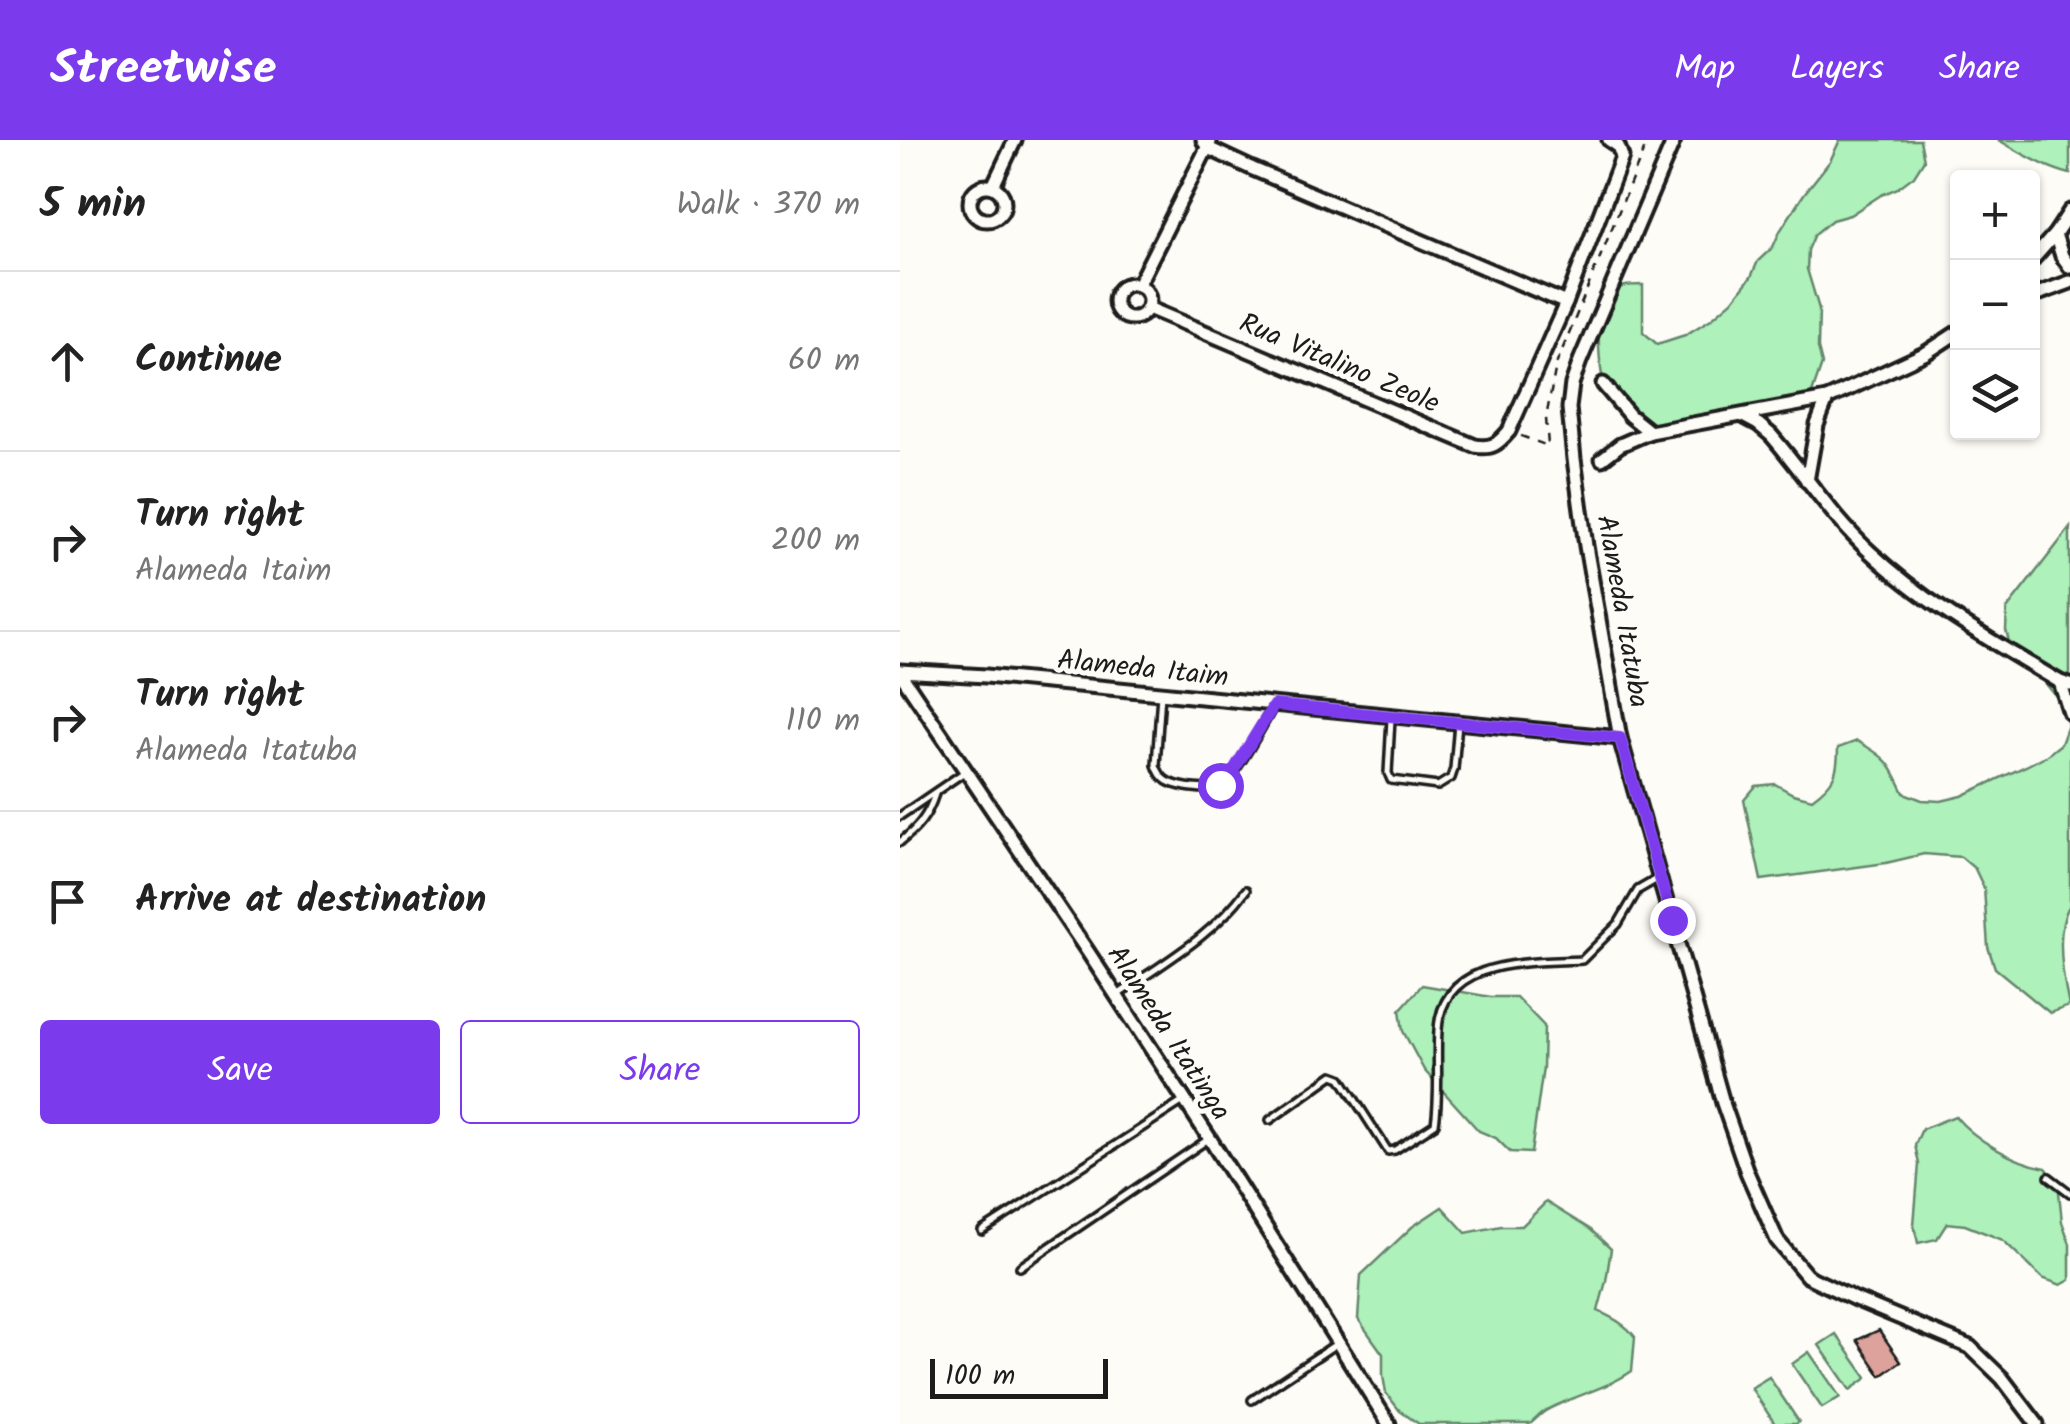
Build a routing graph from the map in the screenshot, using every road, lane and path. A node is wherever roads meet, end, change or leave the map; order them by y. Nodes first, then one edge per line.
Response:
1 (1014, 140) edge
2 (1609, 140) edge
3 (1648, 140) edge
4 (1674, 140) edge
5 (1208, 143) edge
6 (992, 186) dead end
7 (2070, 211) edge
8 (2054, 234) junction
9 (2040, 251) edge
10 (2070, 266) edge
11 (2070, 282) edge
12 (1138, 285) junction
13 (2040, 293) edge
14 (1566, 303) junction
15 (1148, 308) junction
16 (1950, 337) edge
17 (1603, 384) dead end
18 (1827, 399) junction
19 (1743, 416) junction
20 (1509, 431) junction
21 (1650, 432) junction
22 (1602, 459) dead end
23 (1807, 481) junction
24 (900, 672) edge
25 (2065, 683) edge
26 (1161, 694) junction
27 (1274, 705) junction
28 (2070, 713) edge
29 (1391, 716) junction
30 (1458, 723) junction
31 (1620, 738) junction
32 (966, 771) junction
33 (936, 791) junction
34 (900, 816) edge
35 (900, 842) edge
36 (1660, 878) junction
37 (1246, 890) dead end
38 (1116, 996) junction
39 (1185, 1101) junction
40 (1270, 1120) dead end
41 (1210, 1139) junction
42 (2049, 1178) dead end
43 (2070, 1193) edge
44 (982, 1232) dead end
45 (1020, 1267) dead end
46 (1338, 1342) junction
47 (1252, 1400) dead end
48 (1390, 1424) edge
49 (2037, 1424) edge

1 - 6 street
2 - 14 street
3 - 20 path
4 - 31 street, Alameda Itatuba
5 - 12 street
5 - 14 street
7 - 8 street
8 - 9 street
8 - 10 street
11 - 13 street
12 - 15 street
12 - 15 street, Rua Vitalino Zeole
14 - 20 street
15 - 20 street, Rua Vitalino Zeole
16 - 18 street
17 - 21 street
18 - 19 street
18 - 23 street
19 - 21 street
19 - 23 street
21 - 22 street
23 - 25 street
24 - 26 street, Alameda Itaim
24 - 32 street, Alameda Itatinga
25 - 28 street
26 - 27 street, Alameda Itaim
26 - 27 lane
27 - 29 street, Alameda Itaim
29 - 30 street, Alameda Itaim
29 - 30 lane
30 - 31 street, Alameda Itaim
31 - 36 street, Alameda Itatuba
32 - 33 lane
32 - 38 street, Alameda Itatinga
33 - 34 lane
33 - 35 lane
36 - 40 lane
36 - 49 street, Alameda Itatuba
37 - 38 lane
38 - 39 street, Alameda Itatinga
39 - 41 street, Alameda Itatinga
39 - 44 lane
41 - 45 lane
41 - 46 street, Alameda Itatinga
42 - 43 lane
46 - 47 lane
46 - 48 street, Alameda Itatinga

